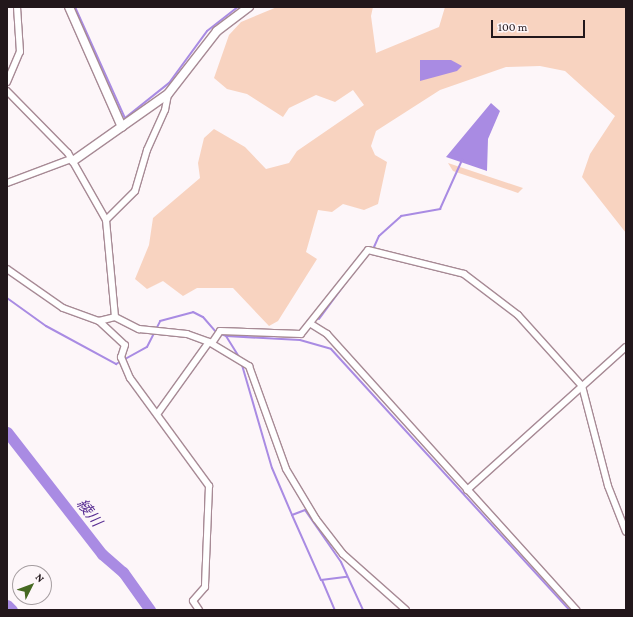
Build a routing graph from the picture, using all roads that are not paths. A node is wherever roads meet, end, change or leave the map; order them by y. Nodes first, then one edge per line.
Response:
1 (17, 7) edge
2 (70, 7) edge
3 (249, 7) edge
4 (7, 82) edge
5 (7, 92) edge
6 (168, 94) junction
7 (122, 127) junction
8 (72, 160) junction
9 (7, 183) edge
10 (106, 220) junction
11 (7, 269) edge
12 (115, 317) junction
13 (99, 321) junction
14 (311, 324) junction
15 (211, 343) junction
16 (626, 347) edge
17 (582, 386) junction
18 (158, 413) junction
19 (468, 490) junction
20 (626, 532) edge
21 (199, 610) edge
22 (406, 610) edge
23 (576, 610) edge

1 - 4 street
2 - 7 street
3 - 6 street
5 - 8 street
6 - 7 street
6 - 10 street
7 - 8 street
8 - 9 street
8 - 10 street
10 - 12 street
11 - 13 street
12 - 13 street
12 - 15 street
13 - 18 street
14 - 15 street
14 - 17 street
14 - 19 street
15 - 18 street
15 - 22 street
16 - 17 street
17 - 19 street
17 - 20 street
18 - 21 street
19 - 23 street

